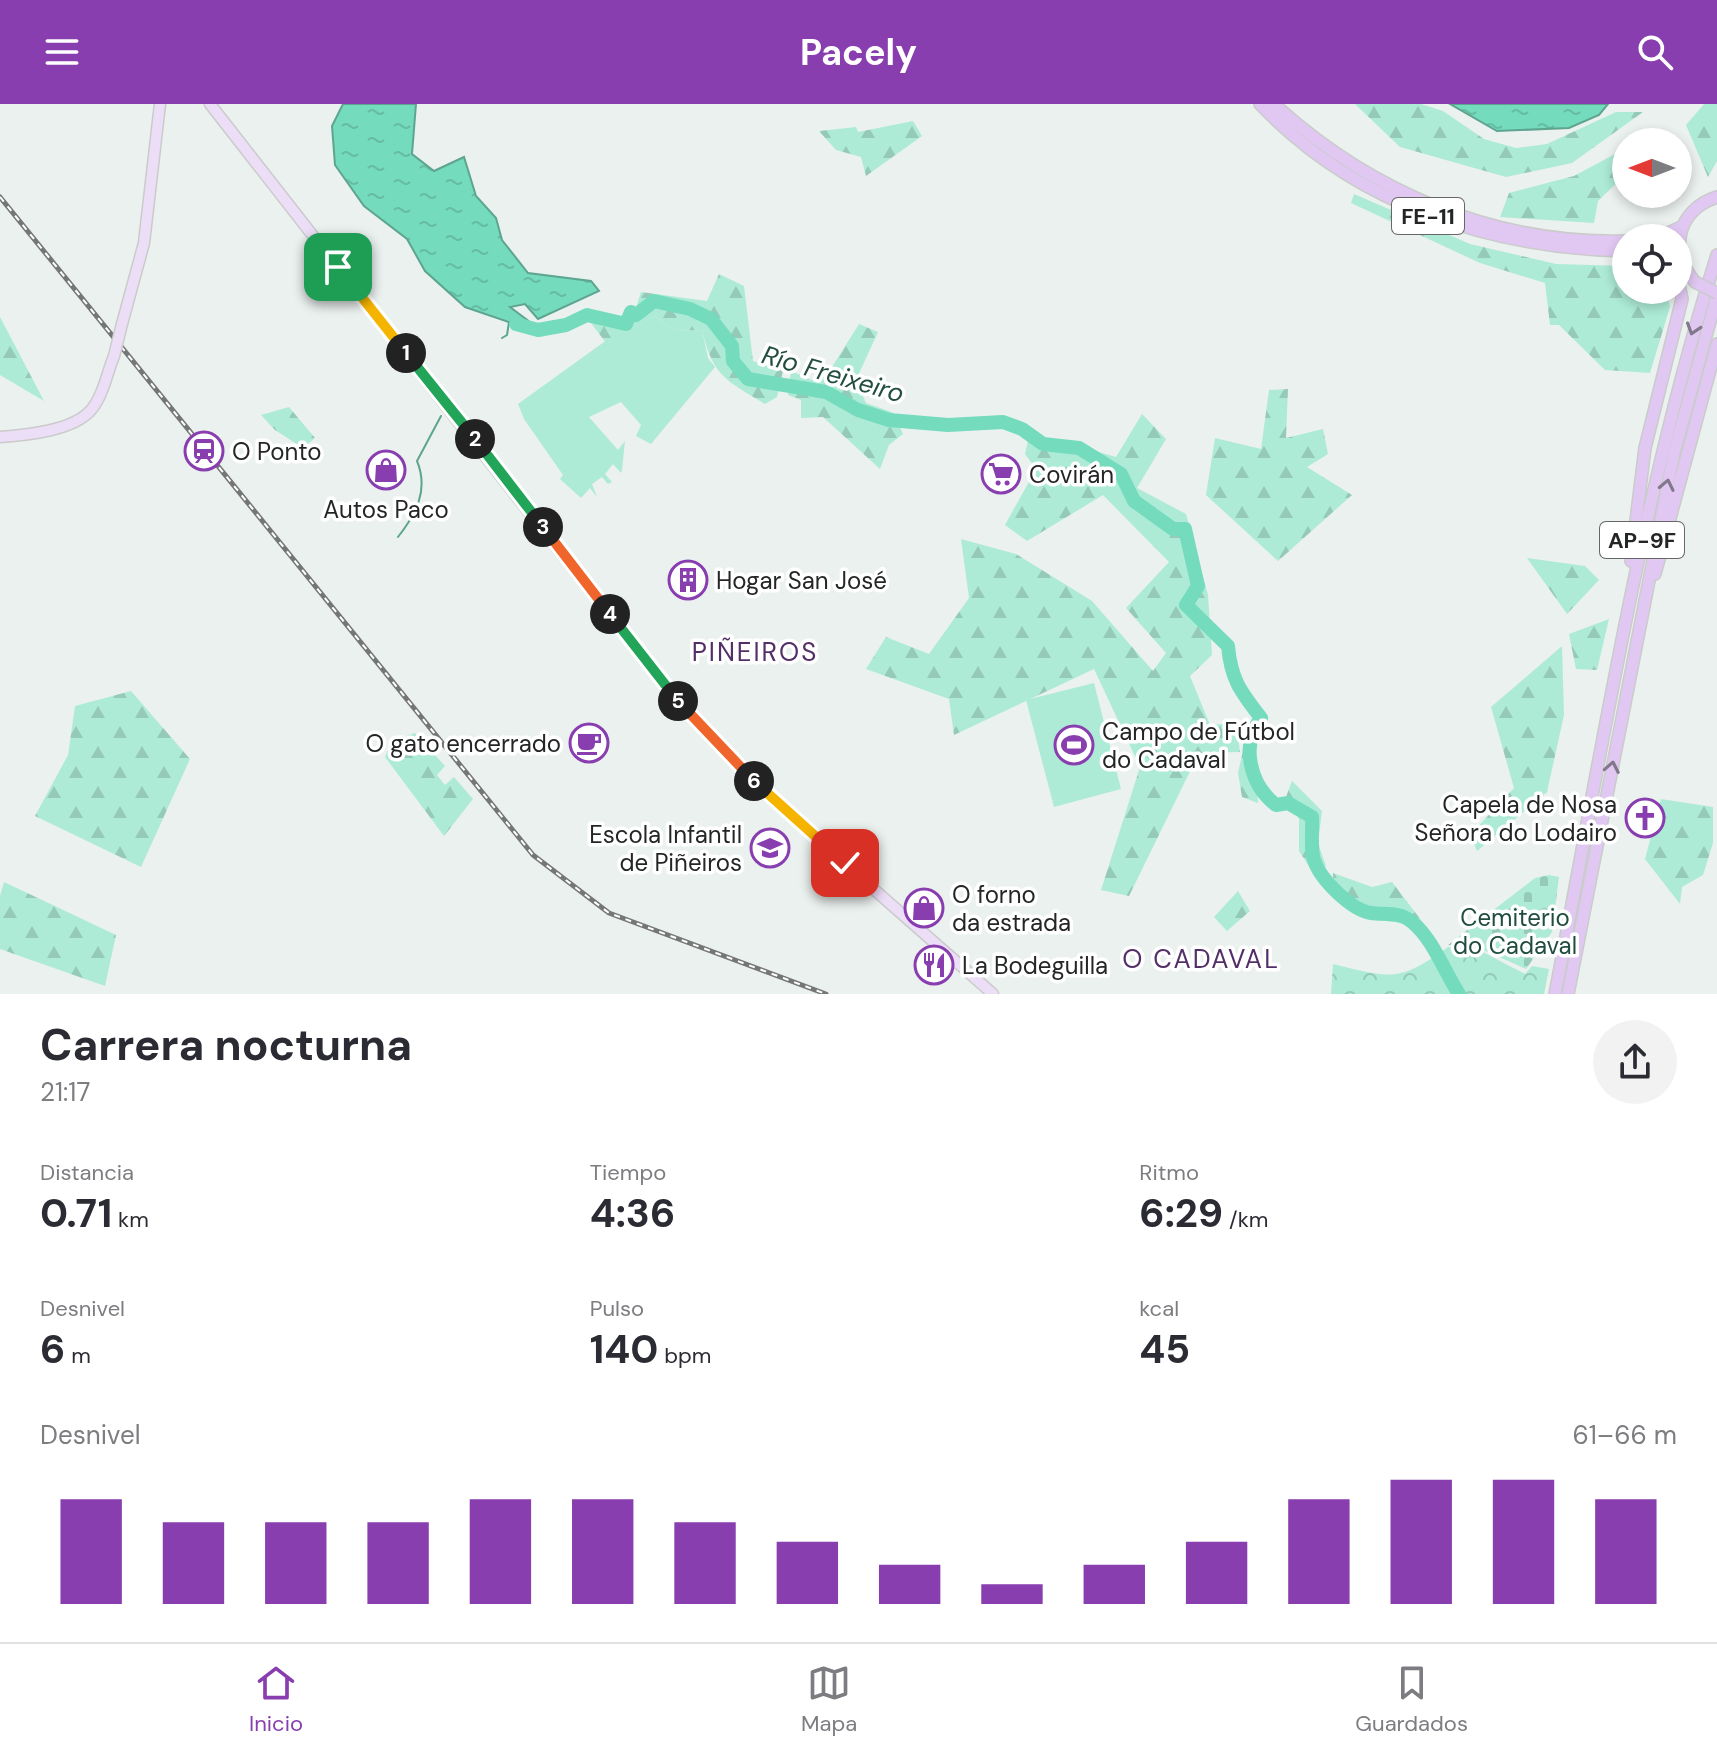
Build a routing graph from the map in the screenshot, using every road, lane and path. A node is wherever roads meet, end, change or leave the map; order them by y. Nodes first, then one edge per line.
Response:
1 (160, 104) edge
2 (210, 104) edge
3 (1260, 104) edge
4 (1274, 104) edge
5 (1717, 190) edge
6 (1711, 199) edge
7 (1683, 224) edge
8 (1472, 232) junction
9 (1612, 240) edge
10 (1612, 251) edge
11 (1717, 255) edge
12 (1612, 257) edge
13 (1692, 279) edge
14 (1717, 294) edge
15 (1683, 304) edge
16 (1717, 344) edge
17 (0, 437) edge
18 (1619, 727) junction
19 (1589, 814) junction
20 (993, 994) edge
21 (1555, 994) edge
22 (1568, 994) edge

1 - 17 main road, bridge
2 - 20 main road
3 - 8 highway, FE-11
4 - 9 highway, FE-11
5 - 6 highway
6 - 7 highway
8 - 10 highway, FE-11
8 - 12 highway, FE-11
11 -> 19 highway, AP-9F
13 - 14 highway, bridge
18 -> 14 highway, AP-9F
15 - 19 highway
16 - 18 highway
22 -> 18 highway, AP-9F
19 - 21 highway, AP-9F

